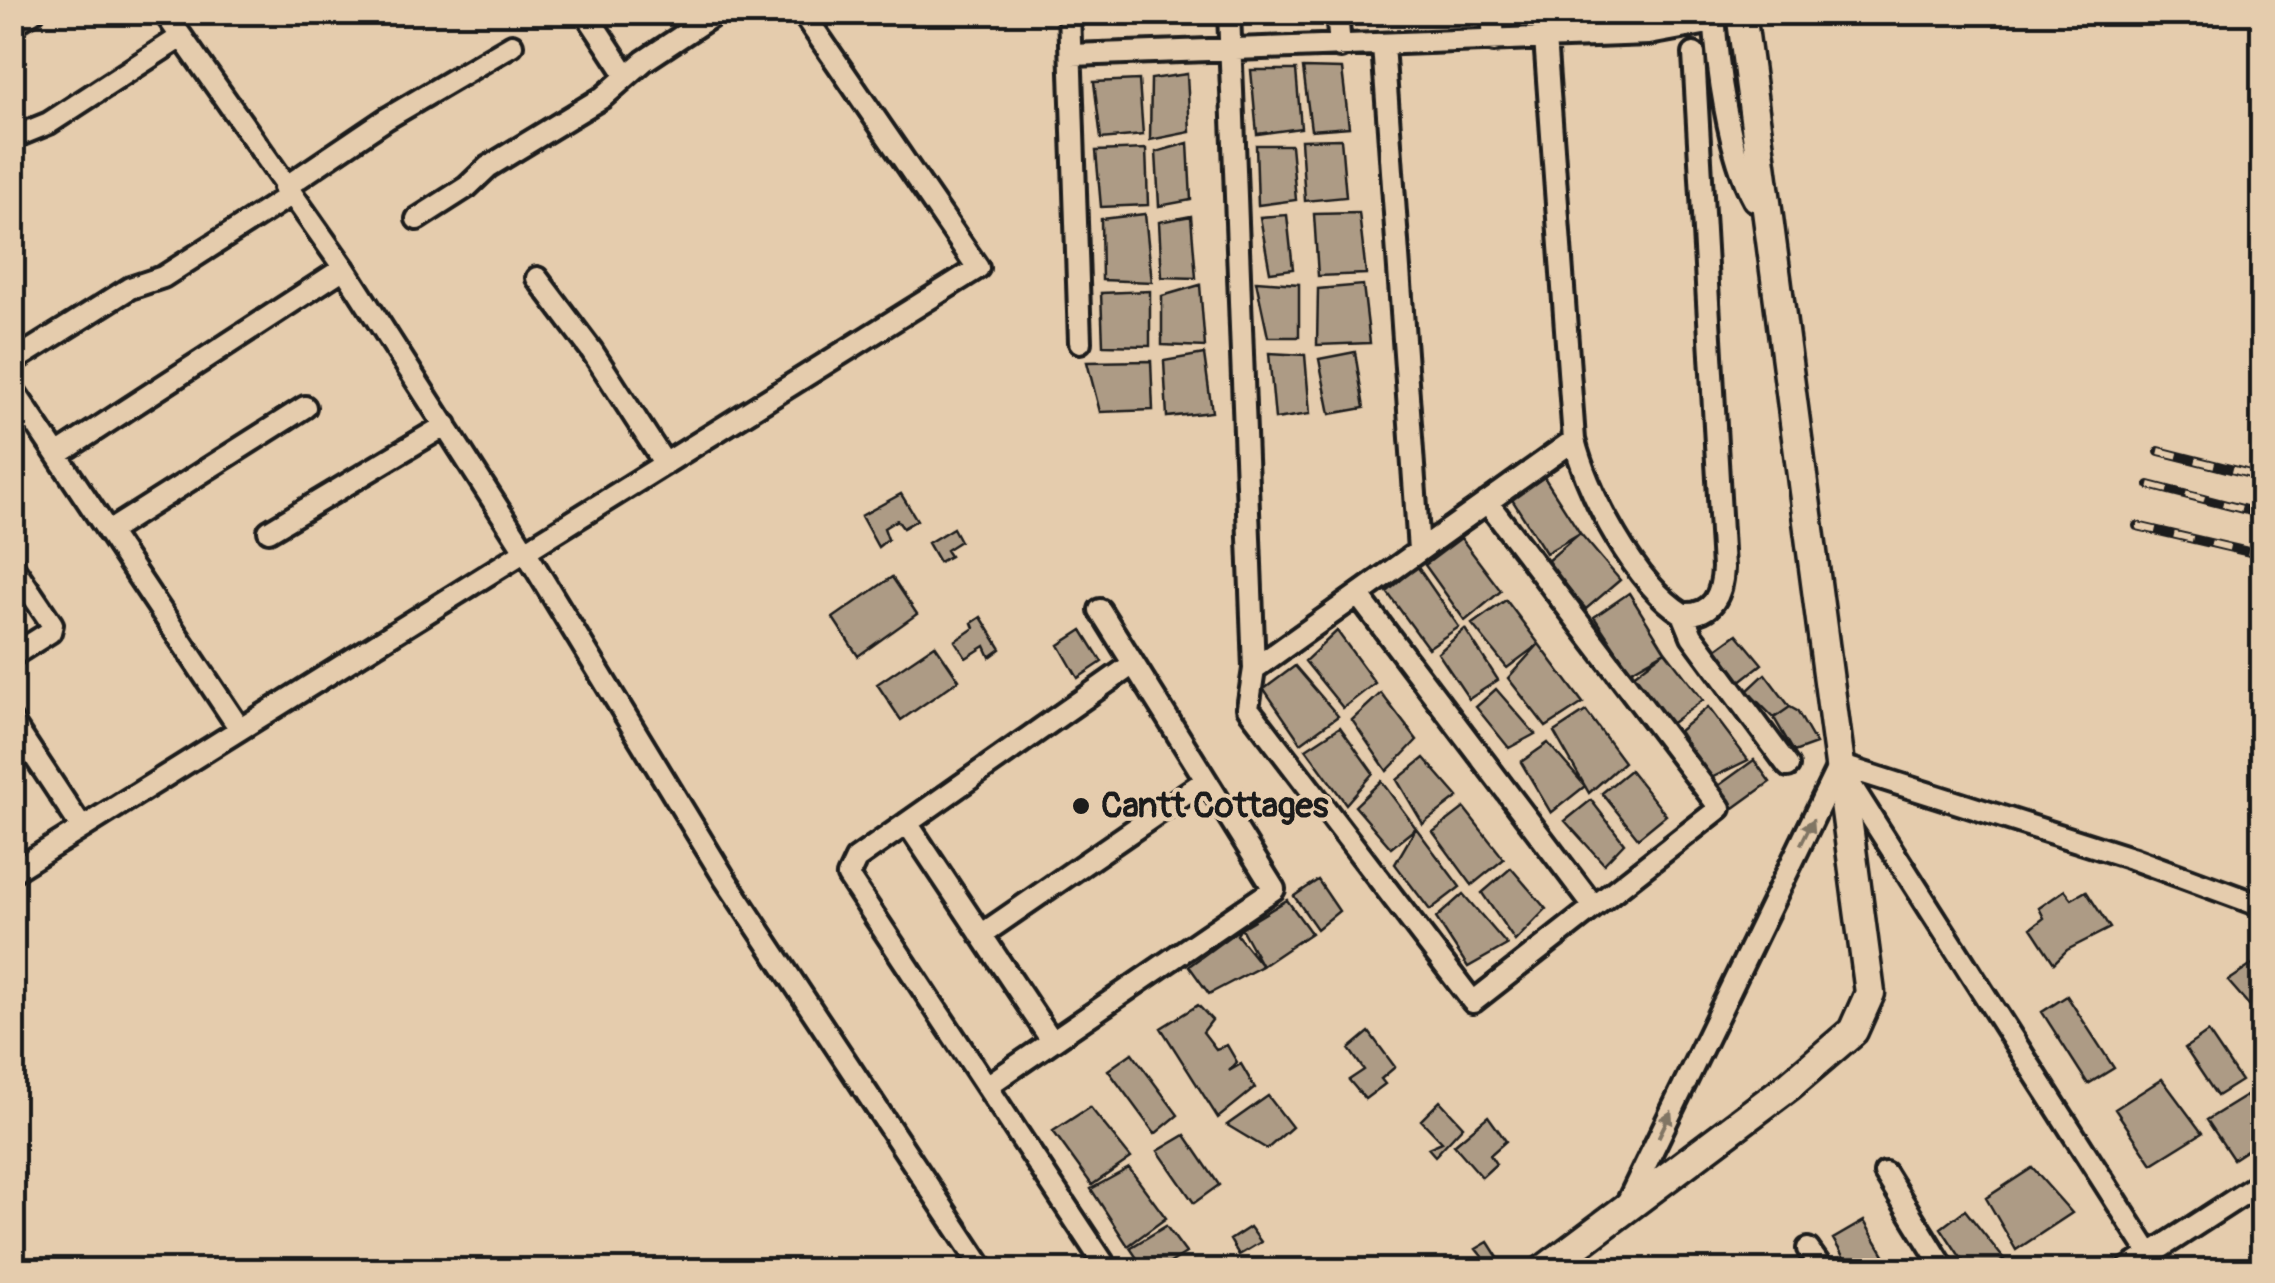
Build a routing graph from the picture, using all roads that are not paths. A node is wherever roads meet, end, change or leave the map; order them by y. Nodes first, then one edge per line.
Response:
1 (32, 12) edge
2 (164, 12) edge
3 (585, 12) edge
4 (718, 12) edge
5 (802, 12) edge
6 (1069, 12) edge
7 (1229, 12) edge
8 (1337, 12) edge
9 (1492, 12) edge
10 (1723, 16) edge
11 (1648, 23) edge
12 (12, 25) edge
13 (180, 37) junction
14 (1545, 38) junction
15 (1494, 41) junction
16 (1383, 45) junction
17 (512, 46) dead end
18 (1340, 47) junction
19 (1230, 52) junction
20 (1694, 54) dead end
21 (1072, 55) junction
22 (627, 76) junction
23 (12, 138) edge
24 (287, 192) junction
25 (418, 219) dead end
26 (344, 268) junction
27 (537, 278) dead end
28 (1080, 342) dead end
29 (12, 362) edge
30 (12, 388) edge
31 (304, 407) dead end
32 (446, 425) junction
33 (1574, 440) junction
34 (57, 455) junction
35 (665, 464) junction
36 (1487, 502) junction
37 (269, 531) dead end
38 (108, 532) junction
39 (524, 548) junction
40 (1419, 550) junction
41 (12, 565) edge
42 (1358, 594) junction
43 (1100, 610) dead end
44 (1683, 614) junction
45 (12, 656) edge
46 (1133, 664) junction
47 (1254, 669) junction
48 (12, 722) edge
49 (240, 730) junction
50 (1788, 766) dead end
51 (1839, 766) junction
52 (1206, 780) junction
53 (907, 823) junction
54 (82, 828) junction
55 (12, 872) edge
56 (2262, 906) edge
57 (1594, 907) junction
58 (982, 935) junction
59 (1052, 1041) junction
60 (987, 1086) junction
61 (1885, 1173) dead end
62 (2262, 1182) edge
63 (1622, 1212) junction
64 (1808, 1248) dead end
65 (2155, 1262) edge
66 (984, 1270) edge
67 (1108, 1270) edge
68 (1544, 1270) edge
69 (1822, 1270) edge
70 (1945, 1270) edge
71 (2126, 1270) edge

1 - 12 street
2 - 13 street
3 - 22 street
4 - 22 street
5 - 35 street
6 - 21 street
7 - 19 street
8 - 18 street
9 - 15 street
10 - 11 street
10 - 51 main road
11 - 14 street
13 - 23 street
13 - 24 street
14 - 15 street
14 - 33 street
15 - 16 street
16 - 18 street
16 - 40 street
17 - 24 street
18 - 19 street
19 - 21 street
19 - 47 street
20 - 44 street
21 - 28 street
22 - 25 street
24 - 26 street
24 - 29 street
26 - 32 street
26 - 34 street
27 - 35 street
30 - 34 street
31 - 38 street
32 - 37 street
32 - 39 street
33 - 36 street
33 - 44 street
34 - 38 street
35 - 39 street
36 - 40 street
36 - 57 street
38 - 49 street
39 - 49 street
39 - 66 street
40 - 42 street
41 - 45 street
42 - 47 street
42 - 57 street
43 - 46 street
44 - 50 street
46 - 52 street
46 - 53 street
47 - 57 street
48 - 54 street
49 - 54 street
51 - 56 street
63 -> 51 street
51 - 63 main road
51 - 65 street
52 - 58 street
52 - 59 street
53 - 58 street
53 - 60 street
54 - 55 street
58 - 59 street
59 - 60 street
60 - 67 street
61 - 70 street
62 - 65 street
63 - 68 main road
64 - 69 street
65 - 71 street

